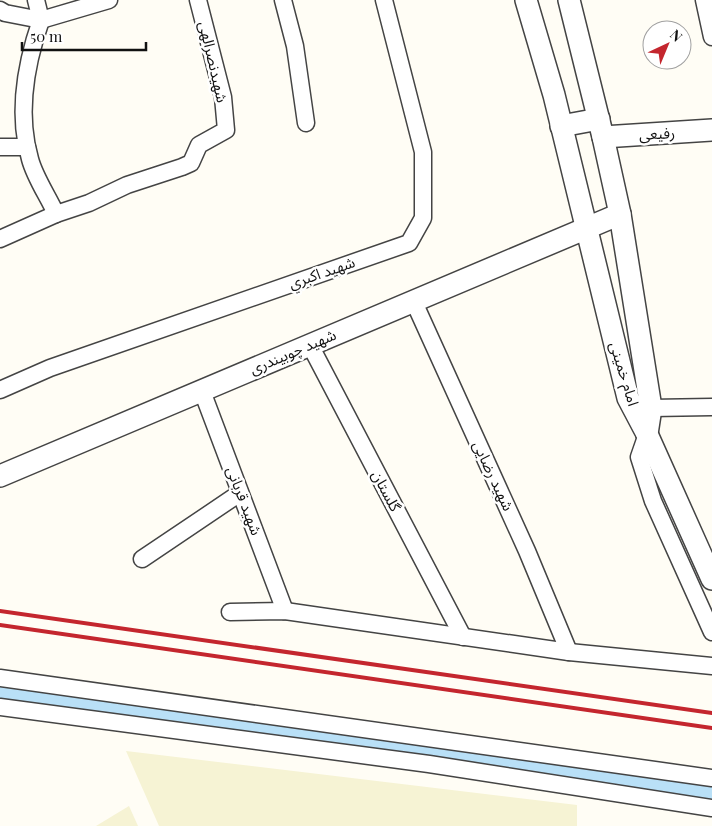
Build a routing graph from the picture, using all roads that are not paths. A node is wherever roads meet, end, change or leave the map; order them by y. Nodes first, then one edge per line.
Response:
1 (36, 0) edge
2 (110, 0) edge
3 (198, 0) edge
4 (283, 0) edge
5 (384, 0) edge
6 (526, 0) edge
7 (569, 0) edge
8 (704, 0) edge
9 (0, 10) edge
10 (41, 20) junction
11 (712, 37) edge
12 (306, 123) dead end
13 (561, 126) junction
14 (601, 128) junction
15 (712, 130) edge
16 (0, 147) edge
17 (27, 147) junction
18 (56, 214) junction
19 (620, 214) junction
20 (586, 228) junction
21 (0, 239) edge
22 (414, 302) junction
23 (310, 344) junction
24 (0, 390) edge
25 (202, 391) junction
26 (712, 407) edge
27 (651, 408) junction
28 (647, 434) junction
29 (0, 476) edge
30 (240, 493) junction
31 (142, 559) dead end
32 (712, 579) edge
33 (285, 611) junction
34 (230, 612) dead end
35 (712, 632) edge
36 (463, 637) junction
37 (569, 652) junction
38 (712, 666) edge
39 (0, 678) edge
40 (0, 707) edge
41 (712, 778) edge
42 (712, 808) edge

1 - 10 street
2 - 10 street
3 - 18 street, شهیدنصرالهی
4 - 12 street
5 - 24 street, شهيد اکبري
6 - 13 street, امام خمینی
7 - 14 street, امام خمینی
8 - 11 street
9 - 10 street
10 - 17 street
13 - 14 street, رفیعی
13 - 20 street, امام خمینی
14 - 15 street, رفیعی
14 - 19 street, امام خمینی
16 - 17 street
17 - 18 street
18 - 21 street
19 - 20 street, شهید چوبیندری
19 - 27 street, امام خمینی
20 - 22 street, شهید چوبیندری
20 - 28 street, امام خمینی
22 - 23 street, شهید چوبیندری
22 - 37 street, شهید رضایی
23 - 25 street, شهید چوبیندری
23 - 36 street, گلستان
25 - 29 street, شهید چوبیندری
25 - 30 street, شهید قربانی
26 - 27 street
27 - 28 street, امام خمینی
28 - 32 street
28 - 35 street
30 - 31 street
30 - 33 street, شهید قربانی
33 - 34 street
33 - 36 street
36 - 37 street
37 - 38 street
39 - 41 street
40 - 42 street

